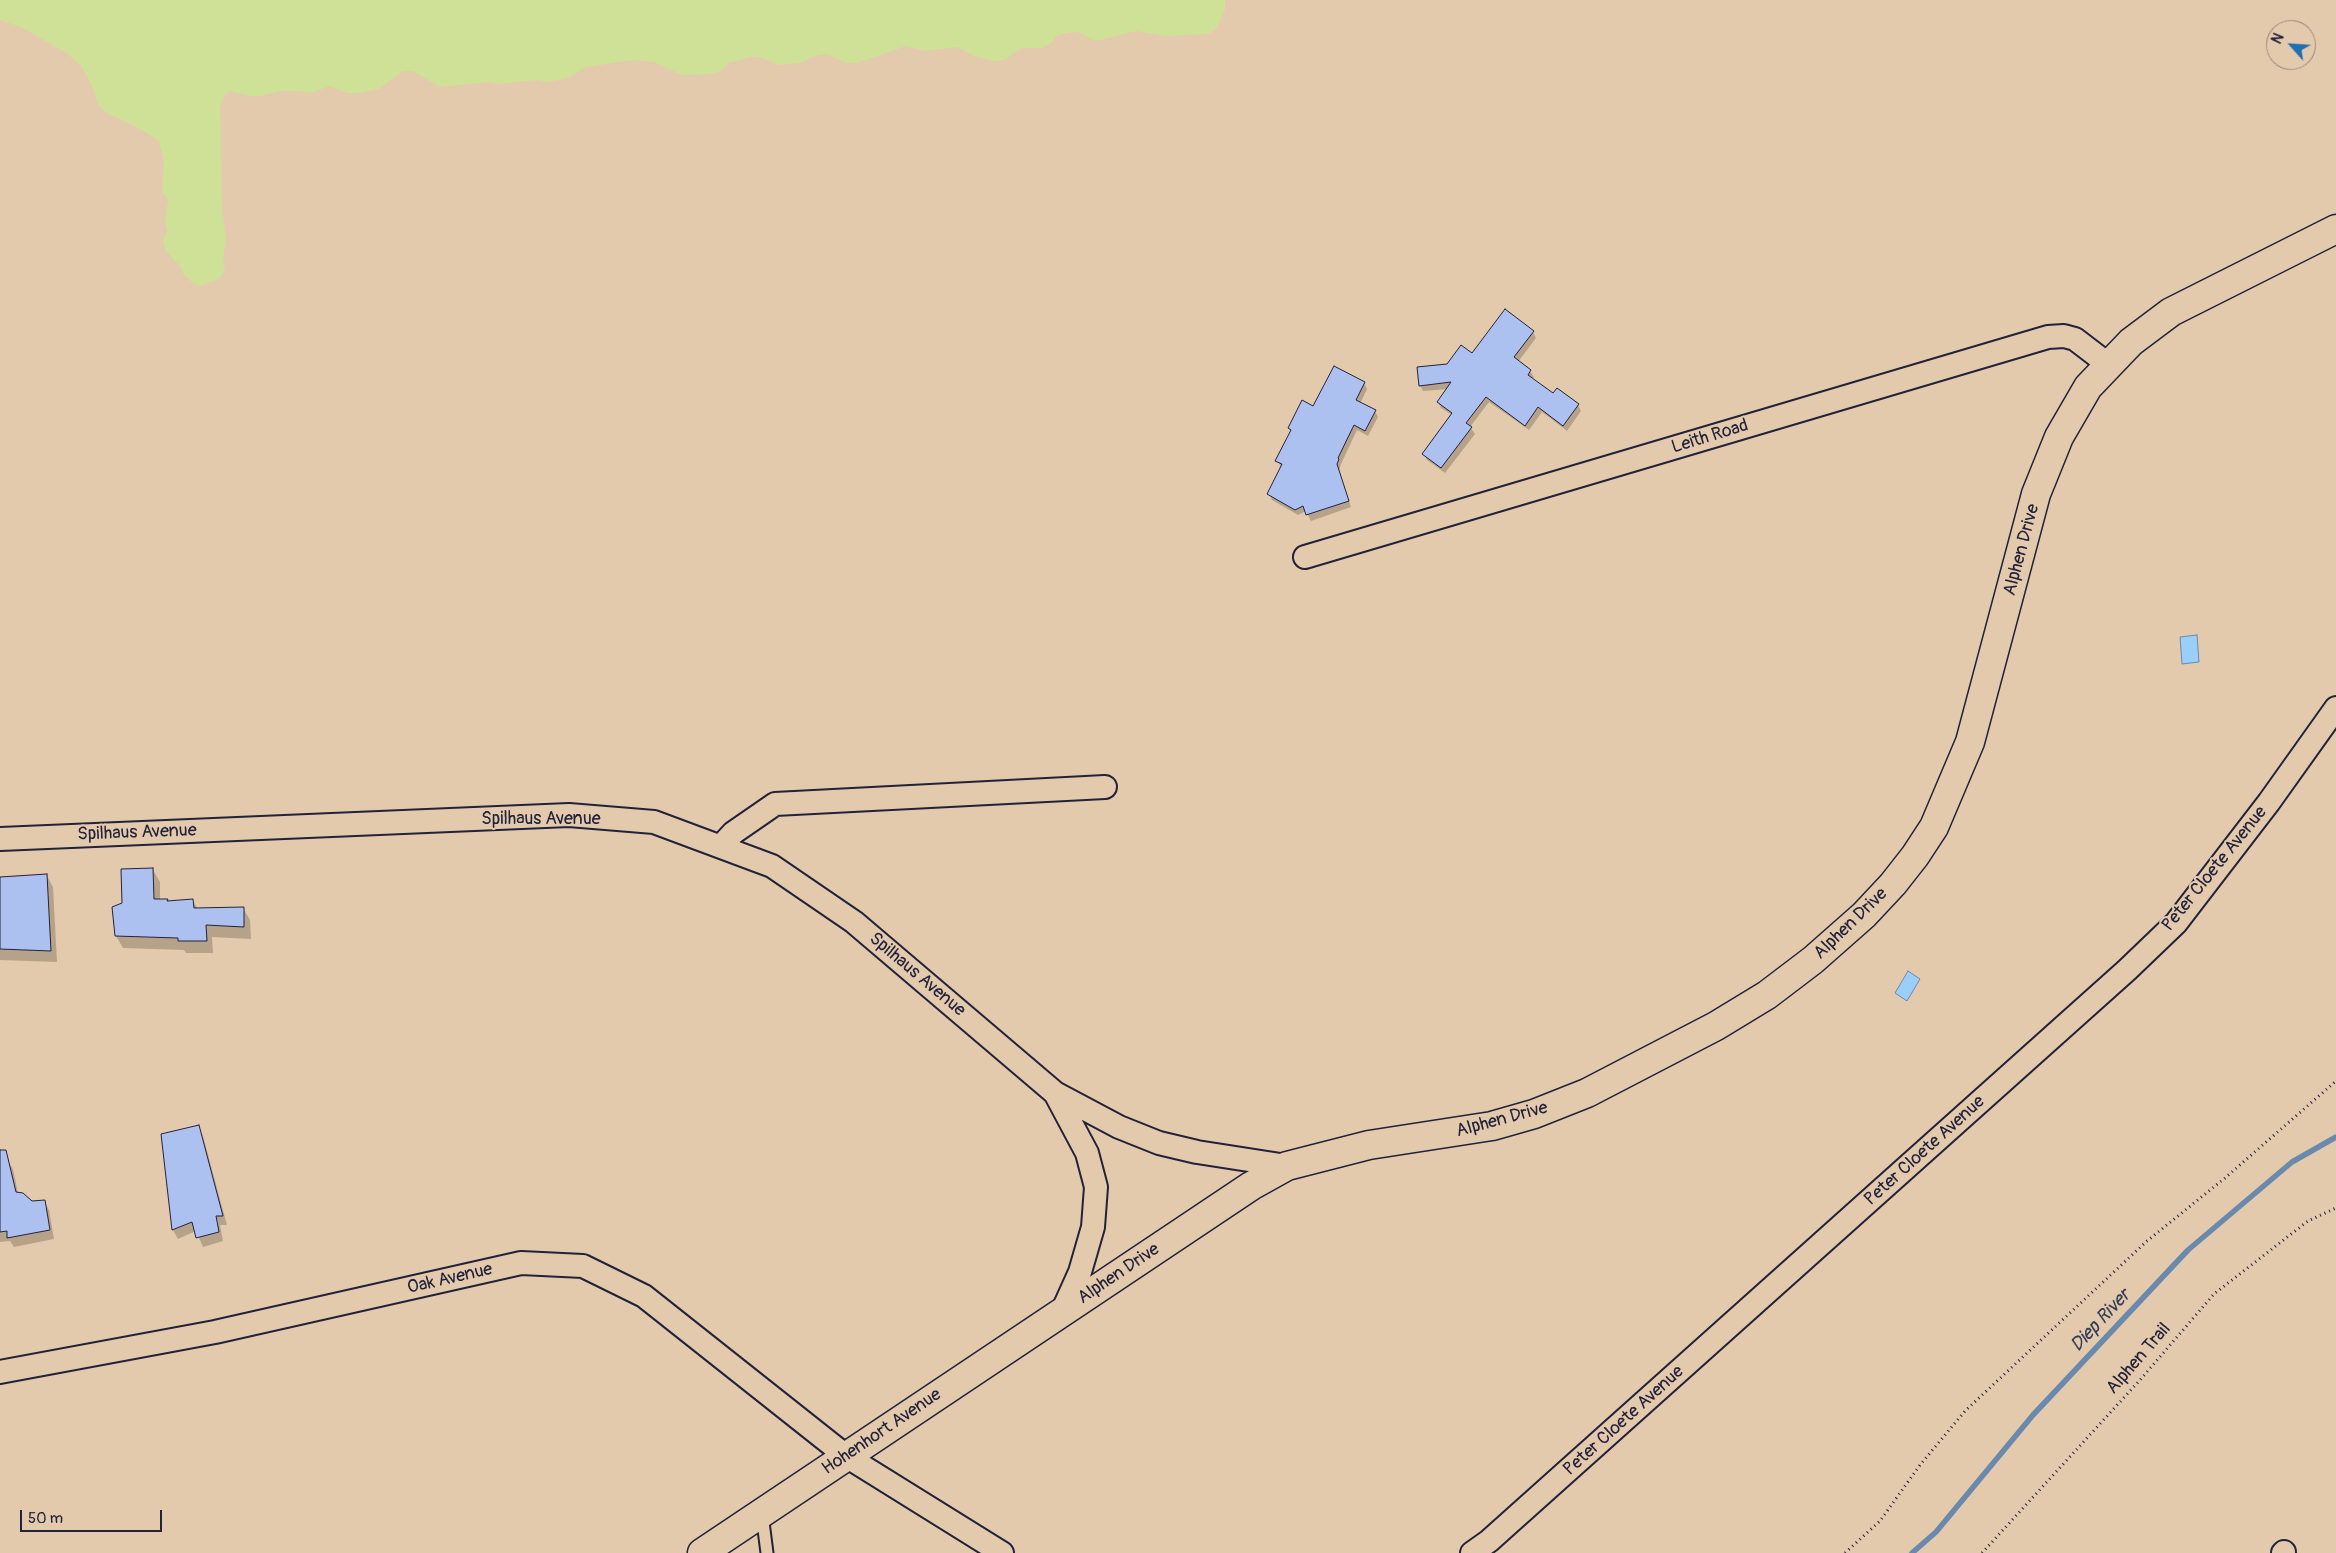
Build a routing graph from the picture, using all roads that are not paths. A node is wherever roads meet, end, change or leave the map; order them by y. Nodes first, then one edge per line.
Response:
1 (2336, 229) edge
2 (2109, 365) junction
3 (1305, 557) dead end
4 (2336, 708) edge
5 (1105, 787) dead end
6 (0, 839) edge
7 (721, 846) junction
8 (1055, 1093) junction
9 (1287, 1166) junction
10 (1062, 1312) junction
11 (0, 1372) edge
12 (846, 1456) junction
13 (762, 1512) junction
14 (702, 1553) edge
15 (767, 1553) edge
16 (1002, 1553) edge
17 (1472, 1553) edge

1 - 2 street, Alphen Drive
2 - 3 street, Leith Road
2 - 9 street, Alphen Drive
4 - 17 street, Peter Cloete Avenue
5 - 7 street
6 - 7 street, Spilhaus Avenue
7 - 8 street, Spilhaus Avenue
8 - 9 street, Spilhaus Avenue
8 - 10 street, Spilhaus Avenue
9 - 10 street, Alphen Drive
10 - 12 street, Hohenhort Avenue
11 - 12 street, Oak Avenue
12 - 13 street, Hohenhort Avenue
12 - 16 street
13 - 14 street, Hohenhort Avenue
13 - 15 lane

